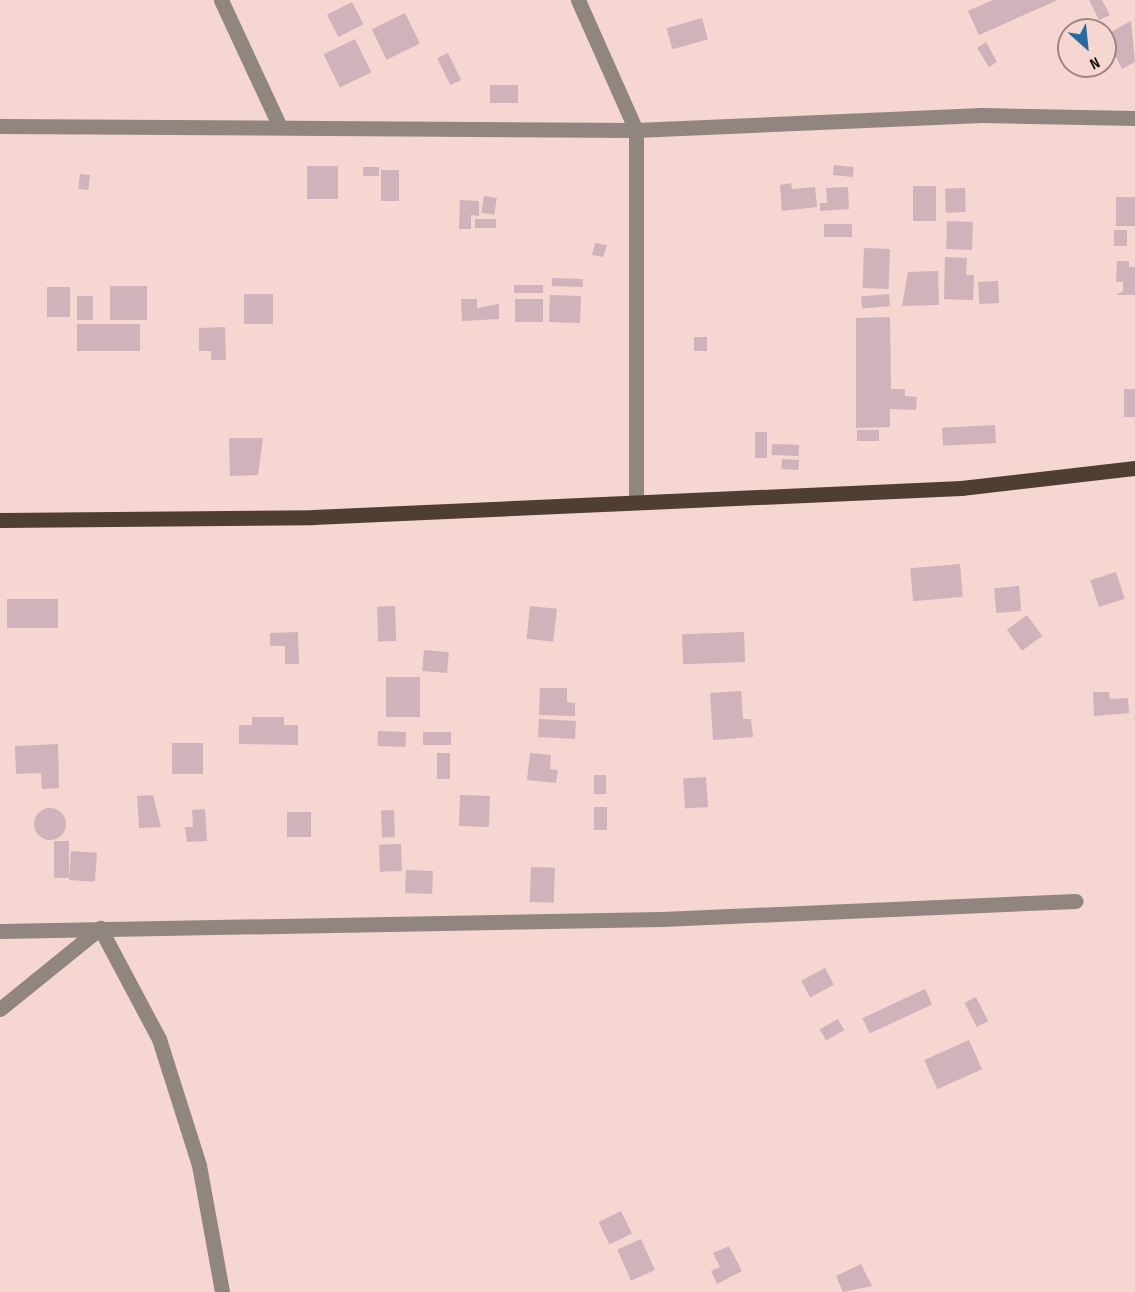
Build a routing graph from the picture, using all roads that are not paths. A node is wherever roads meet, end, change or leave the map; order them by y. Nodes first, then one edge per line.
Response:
1 (221, 0) edge
2 (578, 0) edge
3 (1135, 118) edge
4 (279, 125) junction
5 (0, 126) edge
6 (636, 130) junction
7 (1135, 468) edge
8 (636, 501) junction
9 (0, 520) edge
10 (1076, 901) dead end
11 (100, 928) junction
12 (0, 931) edge
13 (0, 1009) edge
14 (222, 1292) edge

1 - 4 street
2 - 6 street
3 - 6 street
4 - 5 street
4 - 6 street
6 - 8 street
7 - 8 main road
8 - 9 main road
10 - 11 street
11 - 12 street
11 - 13 street
11 - 14 street

